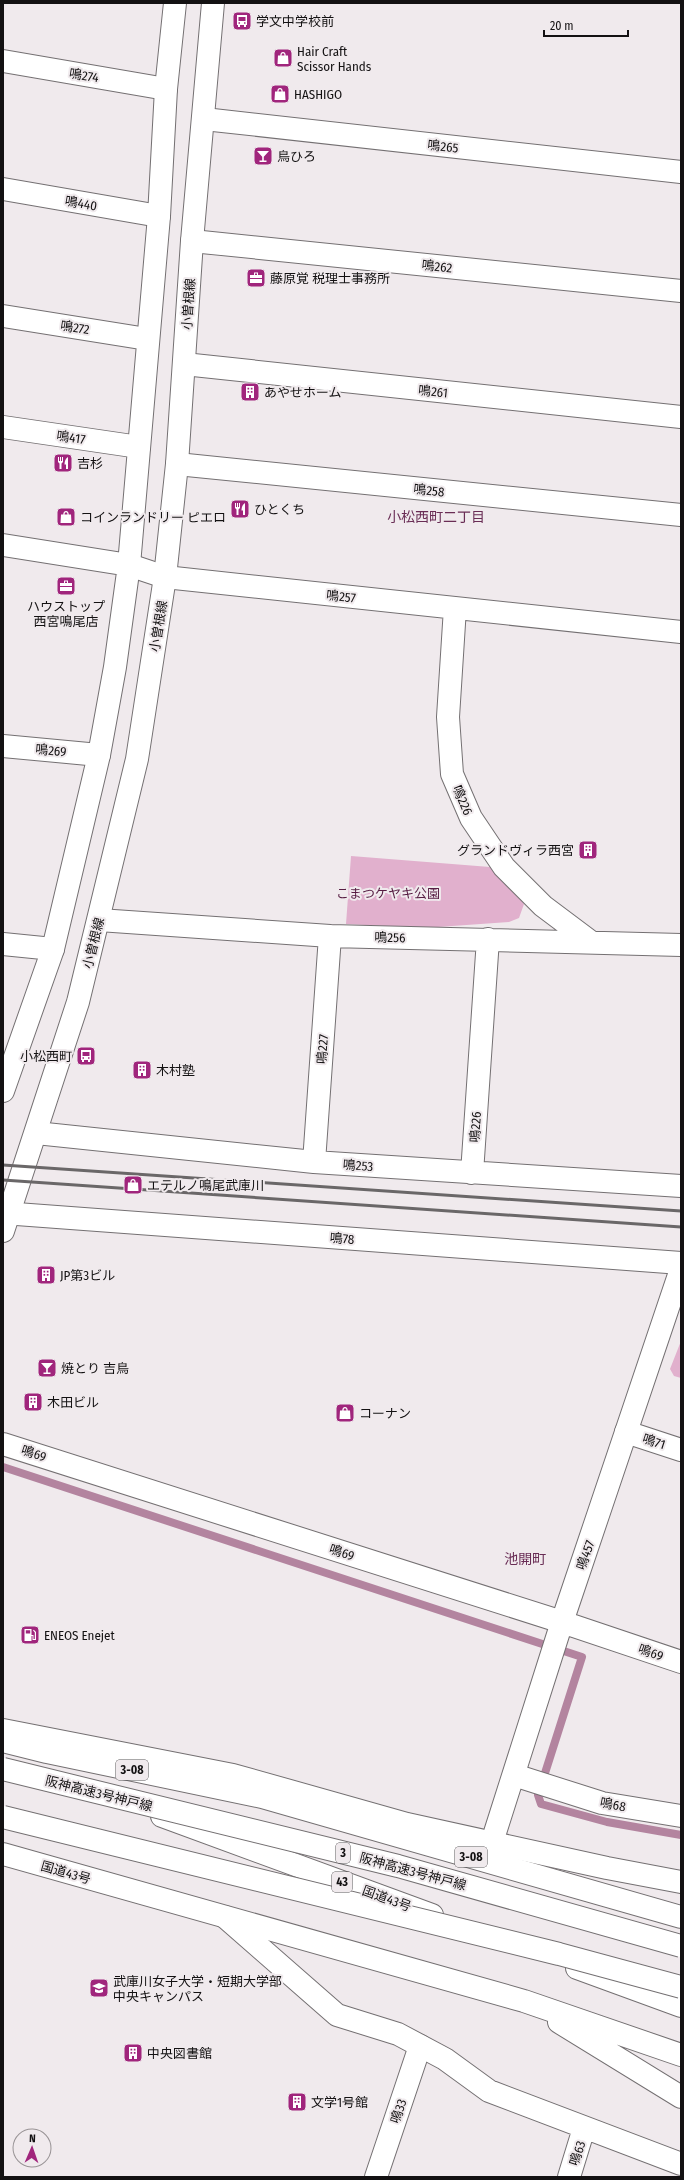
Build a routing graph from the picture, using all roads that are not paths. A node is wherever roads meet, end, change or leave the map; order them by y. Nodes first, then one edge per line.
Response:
1 (175, 3) edge
2 (213, 3) edge
3 (3, 61) edge
4 (166, 89) junction
5 (204, 119) junction
6 (681, 172) edge
7 (3, 189) edge
8 (159, 216) junction
9 (192, 241) junction
10 (681, 291) edge
11 (3, 316) edge
12 (147, 339) junction
13 (184, 364) junction
14 (681, 417) edge
15 (3, 427) edge
16 (139, 447) junction
17 (176, 464) junction
18 (681, 515) edge
19 (3, 545) edge
20 (129, 565) junction
21 (165, 577) junction
22 (455, 608) junction
23 (681, 632) edge
24 (3, 746) edge
25 (99, 755) junction
26 (99, 920) junction
27 (330, 936) junction
28 (488, 939) junction
29 (591, 942) junction
30 (3, 944) edge
31 (681, 945) edge
32 (53, 949) junction
33 (3, 1091) edge
34 (36, 1133) junction
35 (314, 1162) junction
36 (472, 1173) junction
37 (681, 1186) edge
38 (5, 1219) edge
39 (681, 1263) edge
40 (681, 1269) edge
41 (626, 1432) junction
42 (3, 1444) edge
43 (681, 1450) edge
44 (556, 1640) junction
45 (681, 1662) edge
46 (3, 1730) edge
47 (3, 1741) edge
48 (3, 1758) edge
49 (3, 1770) edge
50 (531, 1780) junction
51 (681, 1816) edge
52 (3, 1817) edge
53 (492, 1842) junction
54 (3, 1854) edge
55 (681, 1882) edge
56 (225, 1917) junction
57 (681, 1917) edge
58 (681, 1946) edge
59 (677, 1999) edge
60 (524, 2001) junction
61 (420, 2046) junction
62 (681, 2056) edge
63 (681, 2097) edge
64 (584, 2128) junction
65 (681, 2164) edge
66 (376, 2177) edge
67 (569, 2177) edge

1 - 4 main road
2 - 5 main road, 小曽根線
3 - 4 main road, 鳴274
4 - 8 main road
5 - 6 main road, 鳴265
5 - 9 main road, 小曽根線
7 - 8 main road, 鳴440
8 - 12 main road
9 - 10 main road, 鳴262
9 - 13 main road, 小曽根線
11 - 12 main road, 鳴272
12 - 16 main road
13 - 14 main road, 鳴261
13 - 17 main road, 小曽根線
15 - 16 main road, 鳴417
16 - 20 main road
17 - 18 main road, 鳴258
17 - 21 main road, 小曽根線
19 - 20 main road, 鳴257
20 - 21 main road, 鳴257
20 - 25 main road
21 - 22 main road, 鳴257
21 - 26 main road, 小曽根線
22 - 23 main road, 鳴257
22 - 29 main road, 鳴226
24 - 25 main road, 鳴269
25 - 32 main road
26 - 27 main road, 鳴256
26 - 34 main road, 小曽根線
27 - 28 main road, 鳴256
27 - 35 main road, 鳴227
28 - 29 main road, 鳴256
28 - 36 main road, 鳴226
29 - 31 main road, 鳴256
30 - 32 main road
32 - 33 main road
34 - 35 main road, 鳴253
34 - 38 main road, 小曽根線
35 - 36 main road, 鳴253
36 - 37 main road, 鳴253
38 - 39 main road, 鳴78
40 - 41 main road, 鳴457
41 - 43 main road, 鳴71
41 - 44 main road, 鳴457
42 - 44 main road, 鳴69
44 - 45 main road, 鳴69
44 - 50 main road, 鳴457
46 - 53 main road
47 - 57 main road, 3-08
48 - 59 main road, 国道43号 / 43
49 - 58 main road, 阪神高速3号神戸線 / 3, bridge
50 - 51 main road, 鳴68
50 - 53 main road, 鳴457
52 - 59 main road, bridge
53 - 55 main road
54 - 56 main road, 国道43号
56 - 60 main road, 国道43号
56 - 61 main road
60 - 62 main road, 国道43号
60 - 63 main road
61 - 64 main road
61 - 66 main road, 鳴33
64 - 65 main road
64 - 67 main road, 鳴63

